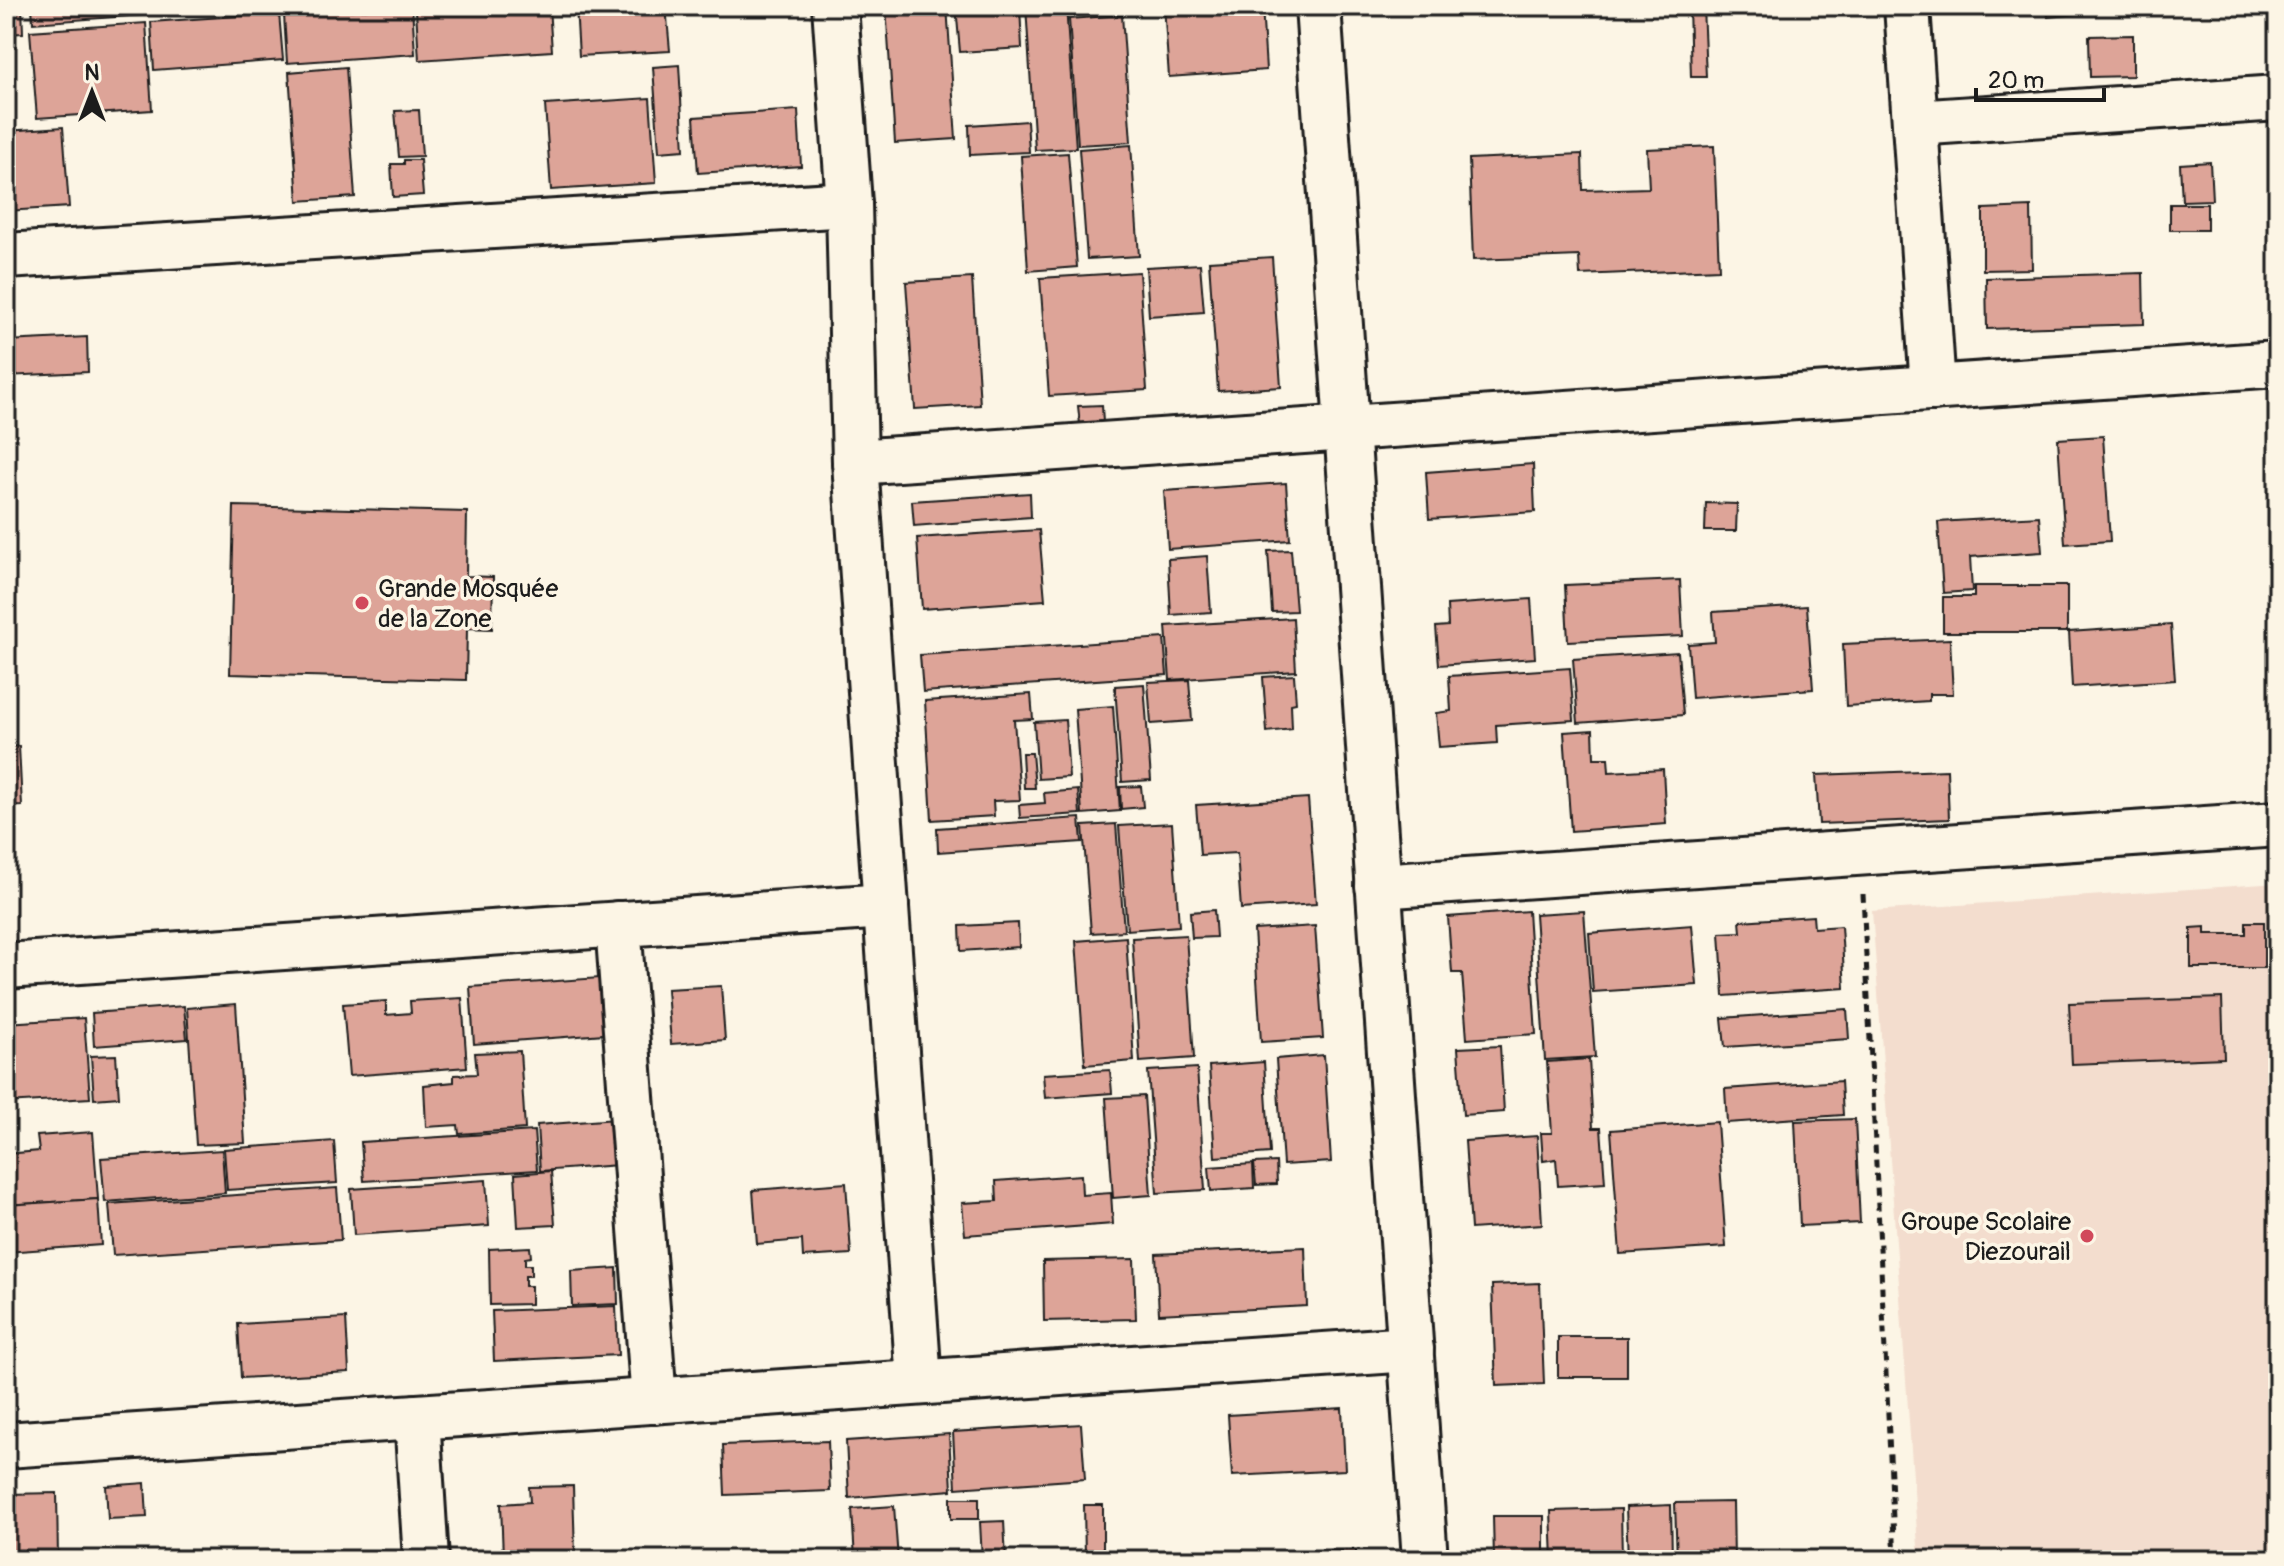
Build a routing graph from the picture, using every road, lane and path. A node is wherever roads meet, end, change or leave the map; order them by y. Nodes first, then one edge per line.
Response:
1 (835, 6) edge
2 (1318, 6) edge
3 (1907, 6) edge
4 (2278, 98) edge
5 (1915, 123) junction
6 (849, 204) junction
7 (6, 256) edge
8 (2278, 364) edge
9 (1933, 388) junction
10 (1347, 428) junction
11 (855, 462) junction
12 (2278, 824) edge
13 (1861, 855) junction
14 (1378, 886) junction
15 (886, 906) junction
16 (618, 924) junction
17 (6, 966) edge
18 (1411, 1349) junction
19 (919, 1382) junction
20 (654, 1401) junction
21 (417, 1417) junction
22 (6, 1445) edge
23 (426, 1560) edge
24 (1425, 1560) edge
25 (1895, 1560) edge

1 - 6 street
2 - 10 street
3 - 5 street
4 - 5 street
5 - 9 street
6 - 7 street
6 - 11 street
8 - 9 street
9 - 10 street
10 - 11 street
10 - 14 street
11 - 15 street
12 - 13 street
13 - 14 street
13 - 25 path
14 - 18 street
15 - 16 street
15 - 19 street
16 - 17 street
16 - 20 street
18 - 19 street
18 - 24 street
19 - 20 street
20 - 21 street
21 - 22 street
21 - 23 street

